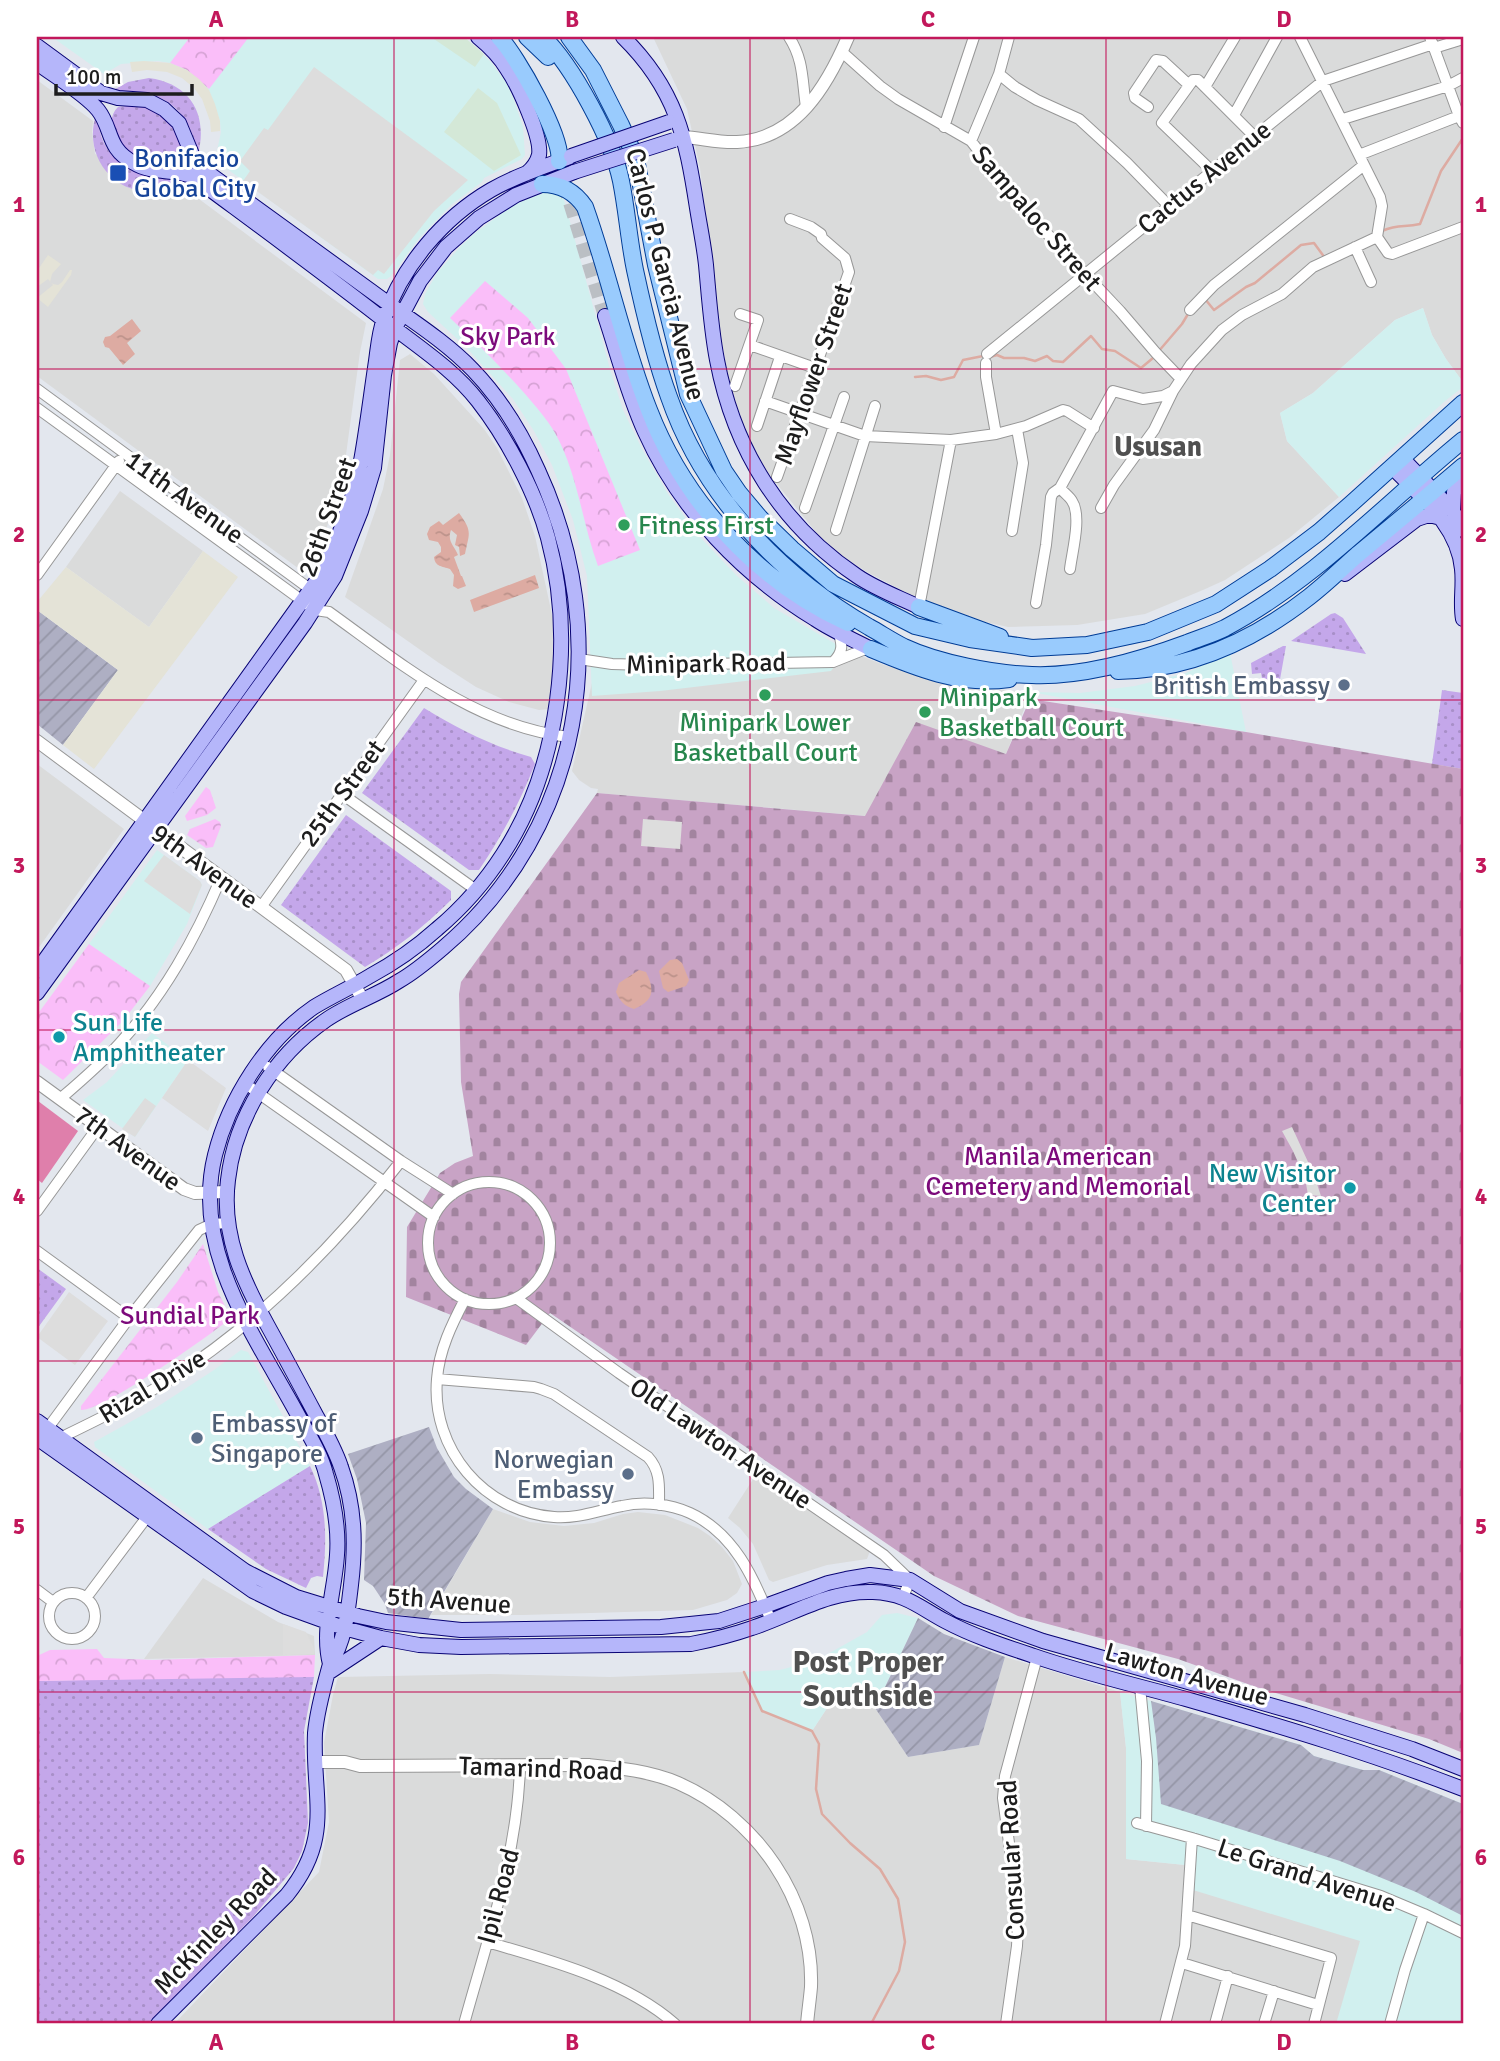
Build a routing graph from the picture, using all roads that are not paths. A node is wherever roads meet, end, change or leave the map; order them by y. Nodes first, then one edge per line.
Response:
1 (478, 37) edge
2 (499, 37) edge
3 (527, 37) edge
4 (543, 37) edge
5 (569, 37) edge
6 (623, 37) edge
7 (789, 37) edge
8 (848, 37) edge
9 (974, 37) edge
10 (1009, 37) edge
11 (1235, 37) edge
12 (1277, 37) edge
13 (1300, 37) edge
14 (1463, 39) edge
15 (1432, 43) edge
16 (37, 46) edge
17 (842, 52) junction
18 (37, 63) edge
19 (999, 74) junction
20 (1463, 78) edge
21 (1323, 81) junction
22 (1189, 85) junction
23 (1448, 86) junction
24 (1205, 88) junction
25 (127, 98) junction
26 (806, 107) junction
27 (1148, 107) dead end
28 (1234, 115) junction
29 (1343, 119) junction
30 (1461, 119) edge
31 (673, 121) junction
32 (599, 125) junction
33 (106, 127) junction
34 (944, 127) junction
35 (1254, 136) junction
36 (679, 138) junction
37 (187, 141) junction
38 (971, 141) junction
39 (565, 159) junction
40 (1361, 160) junction
41 (167, 171) junction
42 (1212, 171) junction
43 (526, 174) junction
44 (542, 184) junction
45 (1169, 206) junction
46 (790, 219) dead end
47 (1463, 227) edge
48 (1377, 237) junction
49 (1355, 247) junction
50 (1085, 274) junction
51 (1371, 282) dead end
52 (396, 309) junction
53 (1189, 310) dead end
54 (740, 314) dead end
55 (605, 316) tunnel mouth
56 (389, 324) junction
57 (750, 345) junction
58 (780, 357) junction
59 (815, 368) junction
60 (1181, 379) junction
61 (735, 386) dead end
62 (37, 389) edge
63 (1173, 391) junction
64 (844, 397) dead end
65 (765, 401) junction
66 (1463, 403) edge
67 (875, 406) dead end
68 (37, 408) edge
69 (799, 414) junction
70 (757, 426) dead end
71 (834, 426) junction
72 (1094, 428) junction
73 (1017, 429) junction
74 (996, 434) junction
75 (866, 436) junction
76 (951, 440) junction
77 (1463, 440) edge
78 (125, 453) junction
79 (1397, 462) junction
80 (116, 466) junction
81 (1463, 466) edge
82 (1463, 475) edge
83 (777, 477) dead end
84 (1414, 480) junction
85 (1060, 488) junction
86 (1429, 495) junction
87 (804, 508) dead end
88 (1101, 508) dead end
89 (1447, 515) junction
90 (836, 530) dead end
91 (1463, 530) edge
92 (1012, 531) dead end
93 (1070, 569) dead end
94 (37, 575) edge
95 (1309, 597) junction
96 (316, 602) junction
97 (1036, 603) dead end
98 (919, 607) junction
99 (1463, 618) edge
100 (838, 632) junction
101 (905, 648) junction
102 (872, 649) junction
103 (1032, 649) junction
104 (579, 659) junction
105 (833, 662) junction
106 (1077, 672) junction
107 (1032, 676) junction
108 (424, 680) junction
109 (551, 734) junction
110 (569, 737) junction
111 (37, 741) edge
112 (342, 794) junction
113 (150, 825) junction
114 (221, 878) junction
115 (476, 890) junction
116 (261, 907) junction
117 (37, 971) edge
118 (355, 985) junction
119 (37, 993) edge
120 (363, 1000) junction
121 (260, 1061) junction
122 (274, 1071) junction
123 (37, 1082) edge
124 (244, 1083) junction
125 (258, 1093) junction
126 (60, 1099) junction
127 (98, 1127) junction
128 (401, 1161) junction
129 (385, 1182) junction
130 (210, 1192) junction
131 (227, 1192) junction
132 (453, 1194) junction
133 (37, 1211) edge
134 (434, 1217) junction
135 (228, 1223) junction
136 (212, 1224) junction
137 (37, 1251) edge
138 (516, 1298) junction
139 (465, 1299) junction
140 (260, 1313) junction
141 (129, 1318) junction
142 (248, 1324) junction
143 (437, 1379) junction
144 (39, 1434) edge
145 (60, 1438) junction
146 (659, 1505) junction
147 (147, 1517) junction
148 (910, 1580) junction
149 (37, 1590) edge
150 (903, 1597) junction
151 (86, 1598) junction
152 (53, 1602) junction
153 (765, 1606) junction
154 (329, 1616) junction
155 (346, 1621) junction
156 (771, 1621) junction
157 (381, 1638) junction
158 (1037, 1657) junction
159 (329, 1668) junction
160 (1140, 1686) junction
161 (520, 1765) junction
162 (317, 1766) junction
163 (1463, 1769) edge
164 (1463, 1789) edge
165 (1192, 1838) junction
166 (1187, 1914) junction
167 (1424, 1914) junction
168 (1463, 1933) edge
169 (487, 1942) junction
170 (1182, 1963) junction
171 (1228, 1976) junction
172 (1273, 1991) junction
173 (1318, 2005) junction
174 (158, 2024) edge
175 (464, 2024) edge
176 (675, 2024) edge
177 (807, 2024) edge
178 (1006, 2024) edge
179 (1165, 2024) edge
180 (1214, 2024) edge
181 (1264, 2024) edge
182 (1314, 2024) edge
183 (1390, 2024) edge

1 - 43 main road
2 - 39 main road
3 - 32 main road
4 - 32 main road, Carlos P. Garcia Avenue
5 - 103 main road, Carlos P. Garcia Avenue
6 - 31 main road, Carlos P. Garcia Avenue
7 - 26 street
8 - 17 street
9 - 34 street
10 - 19 street
11 - 24 street
12 - 28 street
13 - 21 street
14 - 15 street, Cactus Avenue
15 - 21 street, Cactus Avenue
15 - 23 street
16 - 25 main road
17 - 26 street
17 - 34 street, Sampaloc Street
18 - 33 main road
19 - 38 street
19 - 45 street
20 - 23 street
21 - 29 street
21 - 35 street, Cactus Avenue
22 - 24 street
22 - 27 street
22 - 42 street
23 - 29 street
23 - 30 street
24 - 28 street
25 - 33 main road
25 - 37 main road
26 - 36 street
28 - 35 street
29 - 40 street
30 - 40 street
31 - 36 main road, Carlos P. Garcia Avenue
31 - 39 main road, 26th Street, bridge
32 - 101 main road, Carlos P. Garcia Avenue
33 - 41 main road
34 - 38 street, Sampaloc Street
35 - 42 street, Cactus Avenue
36 - 44 main road, 26th Street, bridge
36 - 98 main road, Carlos P. Garcia Avenue
37 - 41 main road
37 - 52 main road, McKinley Road
38 - 50 street, Sampaloc Street
39 - 43 main road, 26th Street
40 - 48 street
40 - 53 street
41 - 56 main road, McKinley Road
42 - 45 street, Cactus Avenue
43 - 52 main road, 26th Street
44 - 52 main road, 26th Street
44 - 101 main road
45 - 50 street, Cactus Avenue
46 - 59 street, Mayflower Street
47 - 48 street
48 - 49 street
49 - 51 street
49 - 60 street
50 - 60 street, Sampaloc Street
50 - 74 street, Cactus Avenue
52 - 56 main road, 26th Street
52 - 104 main road, McKinley Road
54 - 57 street
55 - 100 main road
56 - 96 main road, 26th Street
56 - 109 main road, McKinley Road
57 - 58 street
57 - 61 street
58 - 59 street
58 - 65 street
59 - 69 street, Mayflower Street
60 - 63 street
62 - 78 street, 11th Avenue
63 - 72 street
63 - 88 street
64 - 71 street
65 - 69 street
65 - 70 street
66 - 79 main road, Carlos P. Garcia Avenue
67 - 75 street
68 - 80 street, 11th Avenue
69 - 71 street
69 - 83 street, Mayflower Street
71 - 75 street
71 - 87 street
72 - 73 street
72 - 85 street
73 - 74 street
73 - 92 street
74 - 76 street
75 - 76 street
75 - 90 street
76 - 98 street
77 - 84 main road, Carlos P. Garcia Avenue
78 - 80 street
78 - 96 street, 11th Avenue
79 - 84 main road
79 - 103 main road, Carlos P. Garcia Avenue
80 - 94 street
80 - 96 street, 11th Avenue
81 - 86 main road
82 - 89 main road
84 - 86 main road
84 - 106 main road, Carlos P. Garcia Avenue
85 - 93 street
85 - 97 street
86 - 89 main road
86 - 95 main road
89 - 91 main road
89 - 95 main road
89 - 99 main road
95 - 106 main road
96 - 108 street, 11th Avenue
96 - 113 main road, 26th Street
98 - 103 main road
100 - 102 main road
100 - 105 street
101 - 107 main road, Carlos P. Garcia Avenue
102 - 105 street, Minipark Road
102 - 107 main road
104 - 105 street, Minipark Road
104 - 110 main road, McKinley Road
106 - 107 main road, Carlos P. Garcia Avenue
108 - 109 street, 11th Avenue
108 - 112 street, 25th Street
109 - 110 street, 11th Avenue
109 - 115 main road, McKinley Road
110 - 120 main road, McKinley Road
111 - 113 street, 9th Avenue
112 - 115 street
112 - 116 street, 25th Street
113 - 114 street, 9th Avenue
113 - 117 main road, 26th Street
113 - 119 main road, 26th Street
114 - 116 street, 9th Avenue
114 - 126 street
115 - 118 main road, McKinley Road
116 - 118 street, 9th Avenue
118 - 120 street, 9th Avenue
118 - 121 main road, McKinley Road
120 - 122 main road, McKinley Road
121 - 122 street
121 - 124 main road, McKinley Road
122 - 125 main road, McKinley Road
122 - 128 street
123 - 126 street, 7th Avenue
124 - 125 street
124 - 130 main road, McKinley Road
125 - 129 street
125 - 131 main road, McKinley Road
126 - 127 street, 7th Avenue
127 - 130 street, 7th Avenue
127 - 133 street
128 - 129 street, Rizal Drive
128 - 132 street
129 - 134 street
129 - 140 street, Rizal Drive
130 - 131 street, 7th Avenue
130 - 136 main road, McKinley Road
131 - 135 main road, McKinley Road
132 - 134 street
132 - 138 street
134 - 139 street
135 - 136 street
135 - 140 main road, McKinley Road
136 - 141 street
136 - 142 main road, McKinley Road
137 - 141 street
138 - 139 street
138 - 148 street, Old Lawton Avenue
139 - 143 street
140 - 142 street, Rizal Drive
140 - 155 main road, McKinley Road
141 - 144 street
142 - 145 street, Rizal Drive
142 - 154 main road, McKinley Road
143 - 146 street
143 - 146 street
144 - 145 main road, 5th Avenue
144 - 147 main road, 5th Avenue
145 - 154 main road, 5th Avenue
146 - 153 street
147 - 151 street
147 - 154 main road, 5th Avenue
148 - 150 street
148 - 153 main road, 5th Avenue
148 - 163 main road, Lawton Avenue
149 - 152 street
150 - 156 main road, 5th Avenue
150 - 158 main road, Lawton Avenue
151 - 152 street
151 - 152 street
153 - 155 main road, 5th Avenue
153 - 156 street
154 - 155 main road, 5th Avenue
154 - 159 main road, McKinley Road
155 - 157 main road, 5th Avenue
155 - 159 main road, McKinley Road
156 - 157 main road, 5th Avenue
157 - 159 main road
158 - 160 main road, Lawton Avenue
158 - 178 street, Consular Road
159 - 162 main road, McKinley Road
160 - 164 main road, Lawton Avenue
160 - 165 street, Le Grand Avenue
161 - 162 street, Tamarind Road
161 - 169 street, Ipil Road
161 - 177 street, Tamarind Road
162 - 174 main road, McKinley Road
165 - 166 street
165 - 167 street, Le Grand Avenue
166 - 170 street
166 - 173 street
167 - 168 street, Le Grand Avenue
167 - 183 street
169 - 175 street, Ipil Road
169 - 176 street
170 - 171 street
170 - 179 street
171 - 172 street
171 - 180 street
172 - 173 street
172 - 181 street
173 - 182 street

